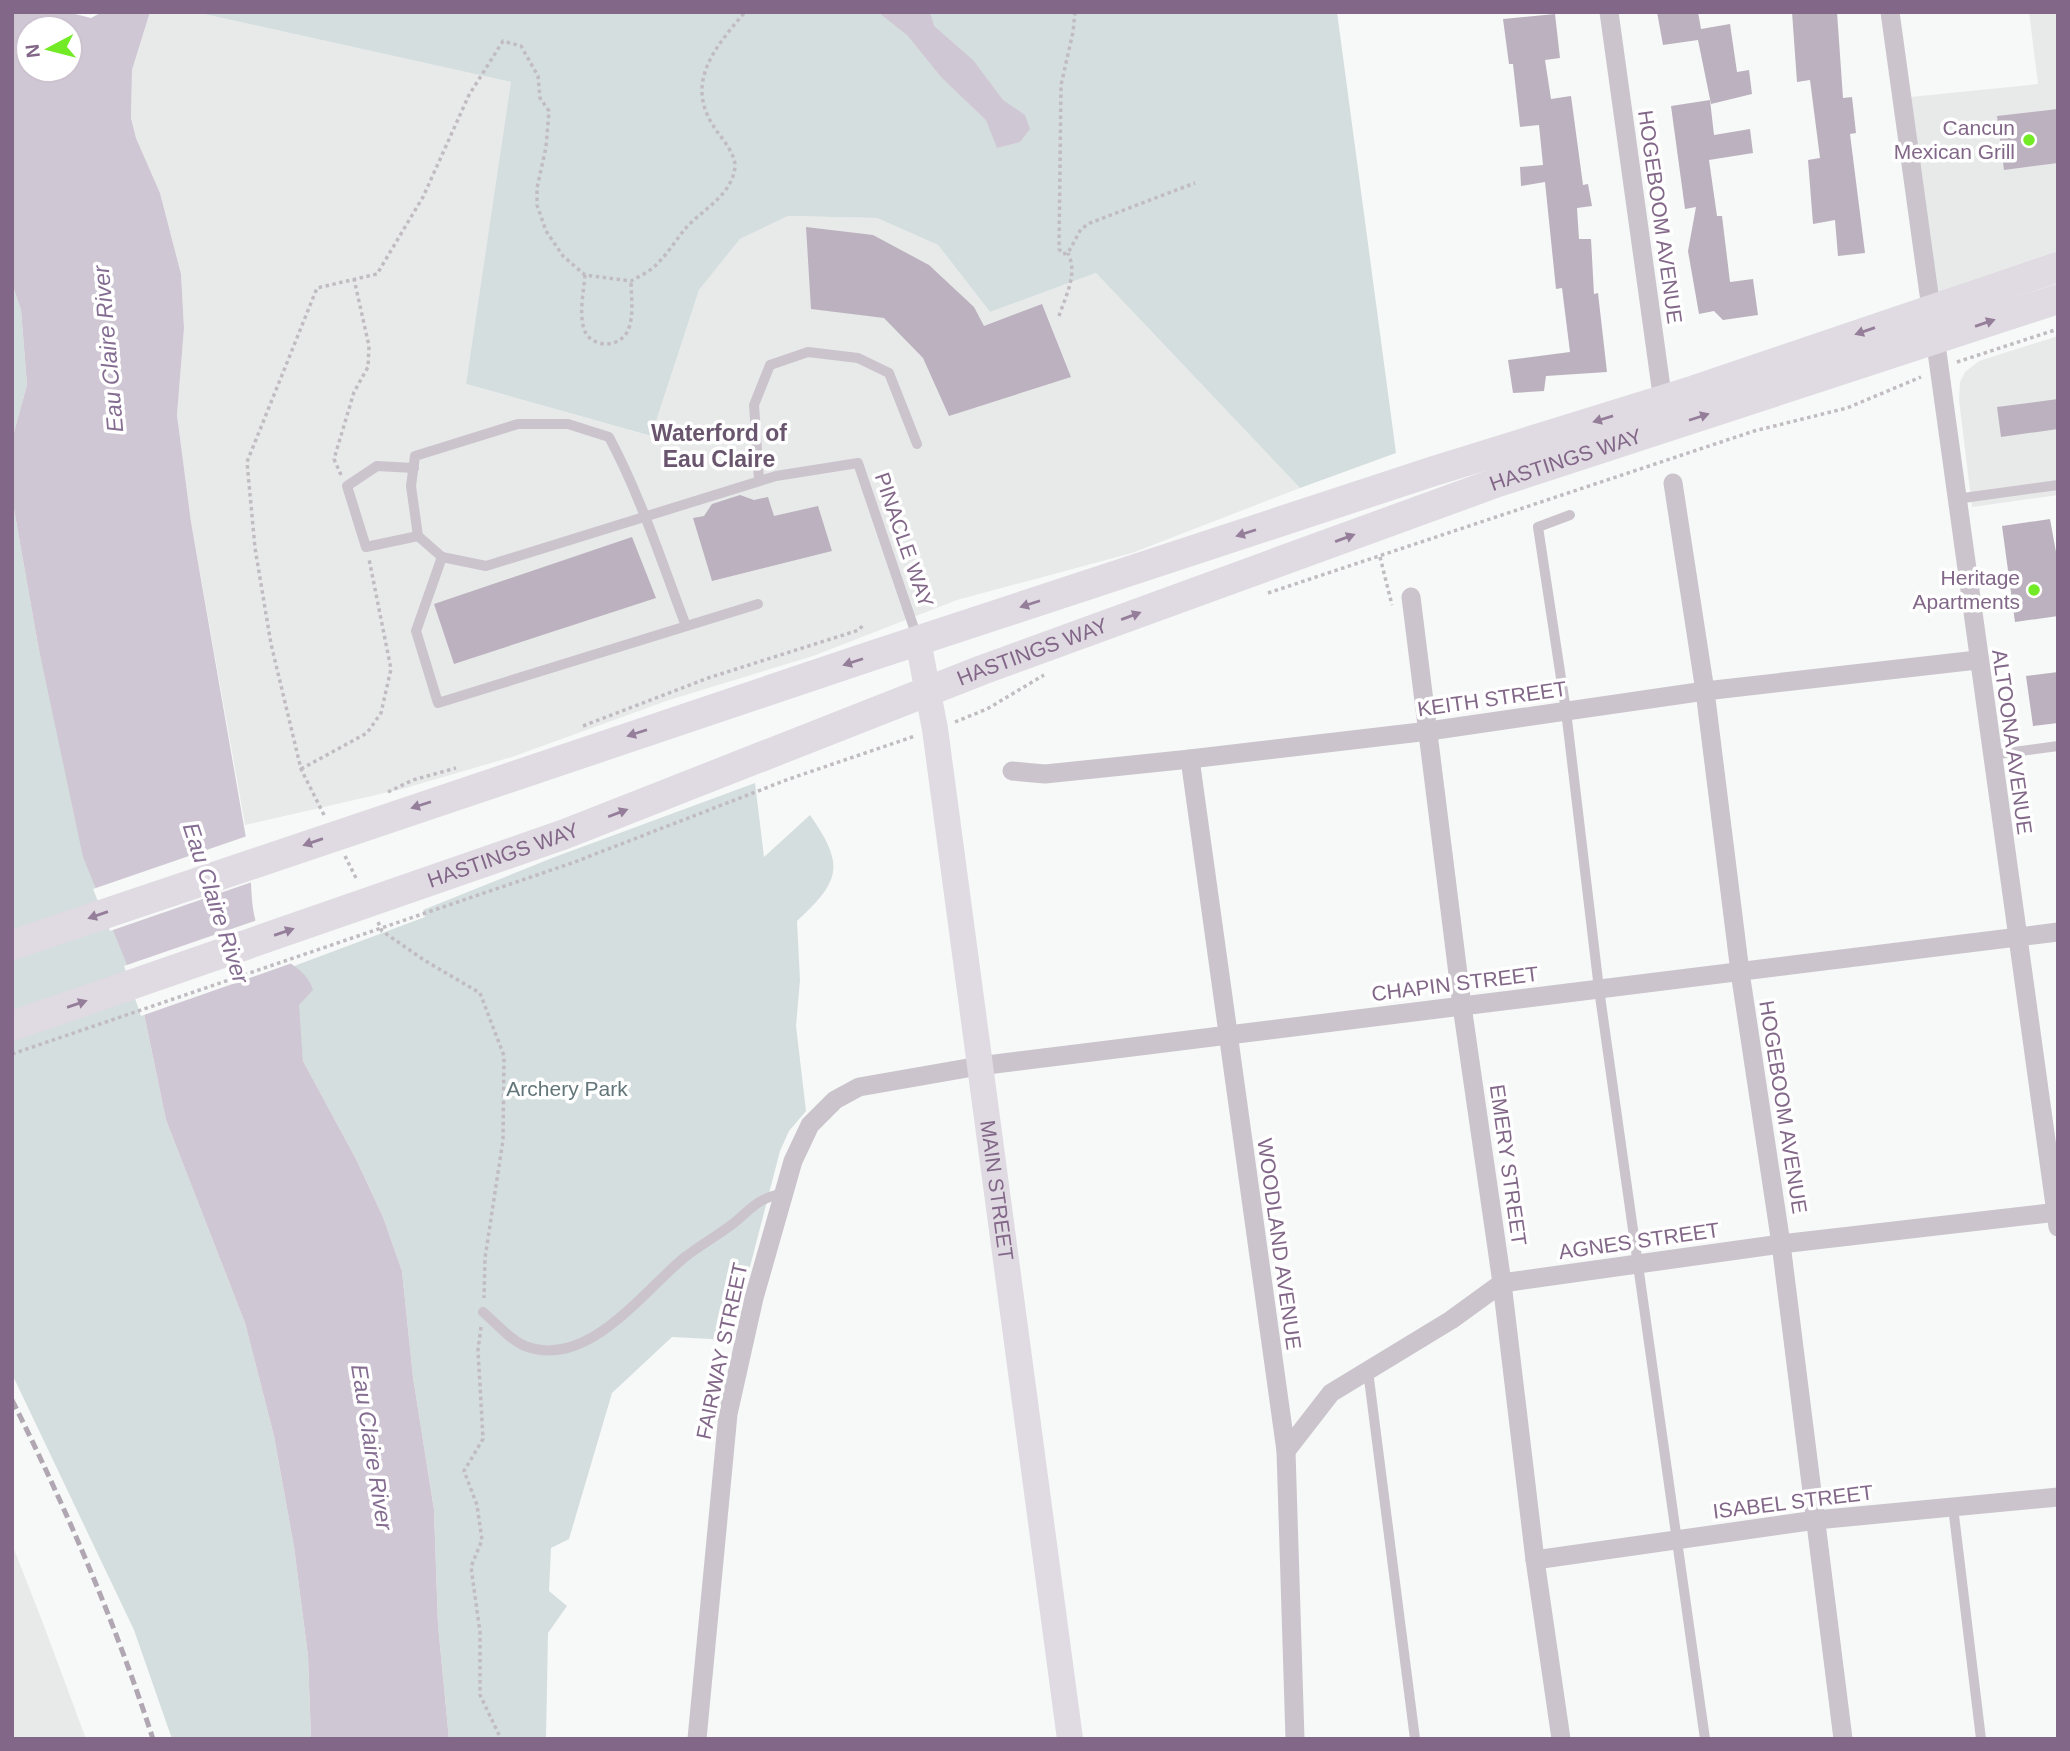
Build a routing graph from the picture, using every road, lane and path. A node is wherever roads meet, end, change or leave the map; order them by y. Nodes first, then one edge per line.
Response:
1 (745, 12) edge
2 (1075, 12) edge
3 (1609, 12) edge
4 (1890, 12) edge
5 (1195, 183) dead end
6 (1068, 253) junction
7 (2058, 267) edge
8 (585, 275) junction
9 (354, 279) junction
10 (631, 281) junction
11 (2058, 299) edge
12 (1930, 310) junction
13 (1059, 316) dead end
14 (2058, 329) edge
15 (1934, 341) junction
16 (1938, 370) junction
17 (1665, 414) junction
18 (917, 444) dead end
19 (414, 468) junction
20 (760, 480) junction
21 (1673, 483) dead end
22 (2058, 485) edge
23 (347, 486) junction
24 (1956, 499) junction
25 (1570, 515) dead end
26 (643, 516) junction
27 (418, 536) junction
28 (366, 547) junction
29 (442, 557) junction
30 (1255, 597) dead end
31 (1411, 597) dead end
32 (758, 604) dead end
33 (863, 625) dead end
34 (686, 626) junction
35 (918, 641) junction
36 (1977, 660) junction
37 (1050, 671) dead end
38 (1705, 691) junction
39 (930, 692) junction
40 (1566, 711) junction
41 (580, 727) dead end
42 (935, 729) junction
43 (1429, 731) junction
44 (2058, 746) edge
45 (1990, 755) junction
46 (1190, 759) junction
47 (466, 766) dead end
48 (301, 769) junction
49 (1012, 771) dead end
50 (380, 807) junction
51 (326, 819) dead end
52 (339, 844) dead end
53 (357, 881) dead end
54 (420, 900) junction
55 (376, 918) dead end
56 (2058, 932) edge
57 (2015, 937) junction
58 (12, 945) edge
59 (1740, 972) junction
60 (1599, 989) junction
61 (1462, 1006) junction
62 (12, 1026) edge
63 (1227, 1034) junction
64 (12, 1054) edge
65 (979, 1066) junction
66 (859, 1087) joint
67 (784, 1193) junction
68 (2057, 1217) edge
69 (1781, 1244) junction
70 (1637, 1264) junction
71 (1502, 1283) junction
72 (483, 1312) junction
73 (1368, 1371) junction
74 (1286, 1451) junction
75 (2058, 1497) edge
76 (1953, 1507) junction
77 (1816, 1520) junction
78 (1677, 1540) junction
79 (1535, 1559) junction
80 (501, 1739) edge
81 (698, 1739) edge
82 (1070, 1739) edge
83 (1295, 1739) edge
84 (1415, 1739) edge
85 (1561, 1739) edge
86 (1704, 1739) edge
87 (1843, 1739) edge
88 (1981, 1739) edge

1 - 10 path
2 - 6 path
3 - 17 street, HOGEBOOM AVENUE
4 - 12 street, ALTOONA AVENUE
5 - 6 path
6 - 13 path
7 - 12 main road, HASTINGS WAY
8 - 9 path
8 - 10 path
8 - 10 path
9 - 23 path
9 - 48 path
15 -> 11 main road, HASTINGS WAY
12 - 15 street, ALTOONA AVENUE
12 -> 17 main road, HASTINGS WAY
14 - 16 path
15 - 16 street, ALTOONA AVENUE
17 -> 15 main road, HASTINGS WAY
16 - 24 street, ALTOONA AVENUE
16 - 30 path
17 -> 35 main road, HASTINGS WAY
39 -> 17 main road, HASTINGS WAY
18 - 20 lane
19 - 23 lane
19 - 26 lane
19 - 27 lane
20 - 26 lane, PINACLE WAY
20 - 35 lane, PINACLE WAY
21 - 38 street, HOGEBOOM AVENUE
22 - 24 lane
23 - 28 lane
24 - 36 street, ALTOONA AVENUE
25 - 40 lane
26 - 29 lane, PINACLE WAY
26 - 34 lane
27 - 28 lane
27 - 29 lane, PINACLE WAY
28 - 48 path
29 - 34 lane
31 - 43 street, EMERY STREET
32 - 34 lane
33 - 41 path
35 - 39 street, MAIN STREET
35 -> 50 main road, HASTINGS WAY
36 - 38 street, KEITH STREET
36 - 45 street, ALTOONA AVENUE
37 - 42 path
38 - 40 street, KEITH STREET
38 - 59 street, HOGEBOOM AVENUE
39 - 42 street, MAIN STREET
54 -> 39 main road, HASTINGS WAY
40 - 43 street, KEITH STREET
40 - 60 lane
42 - 54 path
42 - 65 street, MAIN STREET
43 - 46 street, KEITH STREET
43 - 61 street, EMERY STREET
44 - 45 lane
45 - 57 street, ALTOONA AVENUE
46 - 49 street, KEITH STREET
46 - 63 street, WOODLAND AVENUE
47 - 50 path
48 - 51 path
50 -> 58 main road, HASTINGS WAY
52 - 53 path
62 -> 54 main road, HASTINGS WAY
54 - 64 path
55 - 72 path
56 - 57 street, CHAPIN STREET
57 - 59 street, CHAPIN STREET
57 - 68 street, ALTOONA AVENUE
59 - 60 street, CHAPIN STREET
59 - 69 street, HOGEBOOM AVENUE
60 - 61 street, CHAPIN STREET
60 - 70 lane
61 - 63 street, CHAPIN STREET
61 - 71 street, EMERY STREET
63 - 65 street, CHAPIN STREET
63 - 74 street, WOODLAND AVENUE
65 - 66 street, CHAPIN STREET
65 - 82 street, MAIN STREET
66 - 67 street, FAIRWAY STREET
67 - 72 lane
67 - 81 street, FAIRWAY STREET
68 - 69 street, AGNES STREET
69 - 70 street, AGNES STREET
69 - 77 street, HOGEBOOM AVENUE
70 - 71 street, AGNES STREET
70 - 78 lane
71 - 73 street, AGNES STREET
71 - 79 street, EMERY STREET
72 - 80 path
73 - 74 street, AGNES STREET
73 - 84 lane
74 - 83 street, WOODLAND AVENUE
75 - 76 street, ISABEL STREET
76 - 77 street, ISABEL STREET
76 - 88 lane
77 - 78 street, ISABEL STREET
77 - 87 street, HOGEBOOM AVENUE
78 - 79 street, ISABEL STREET
78 - 86 lane
79 - 85 street, EMERY STREET

